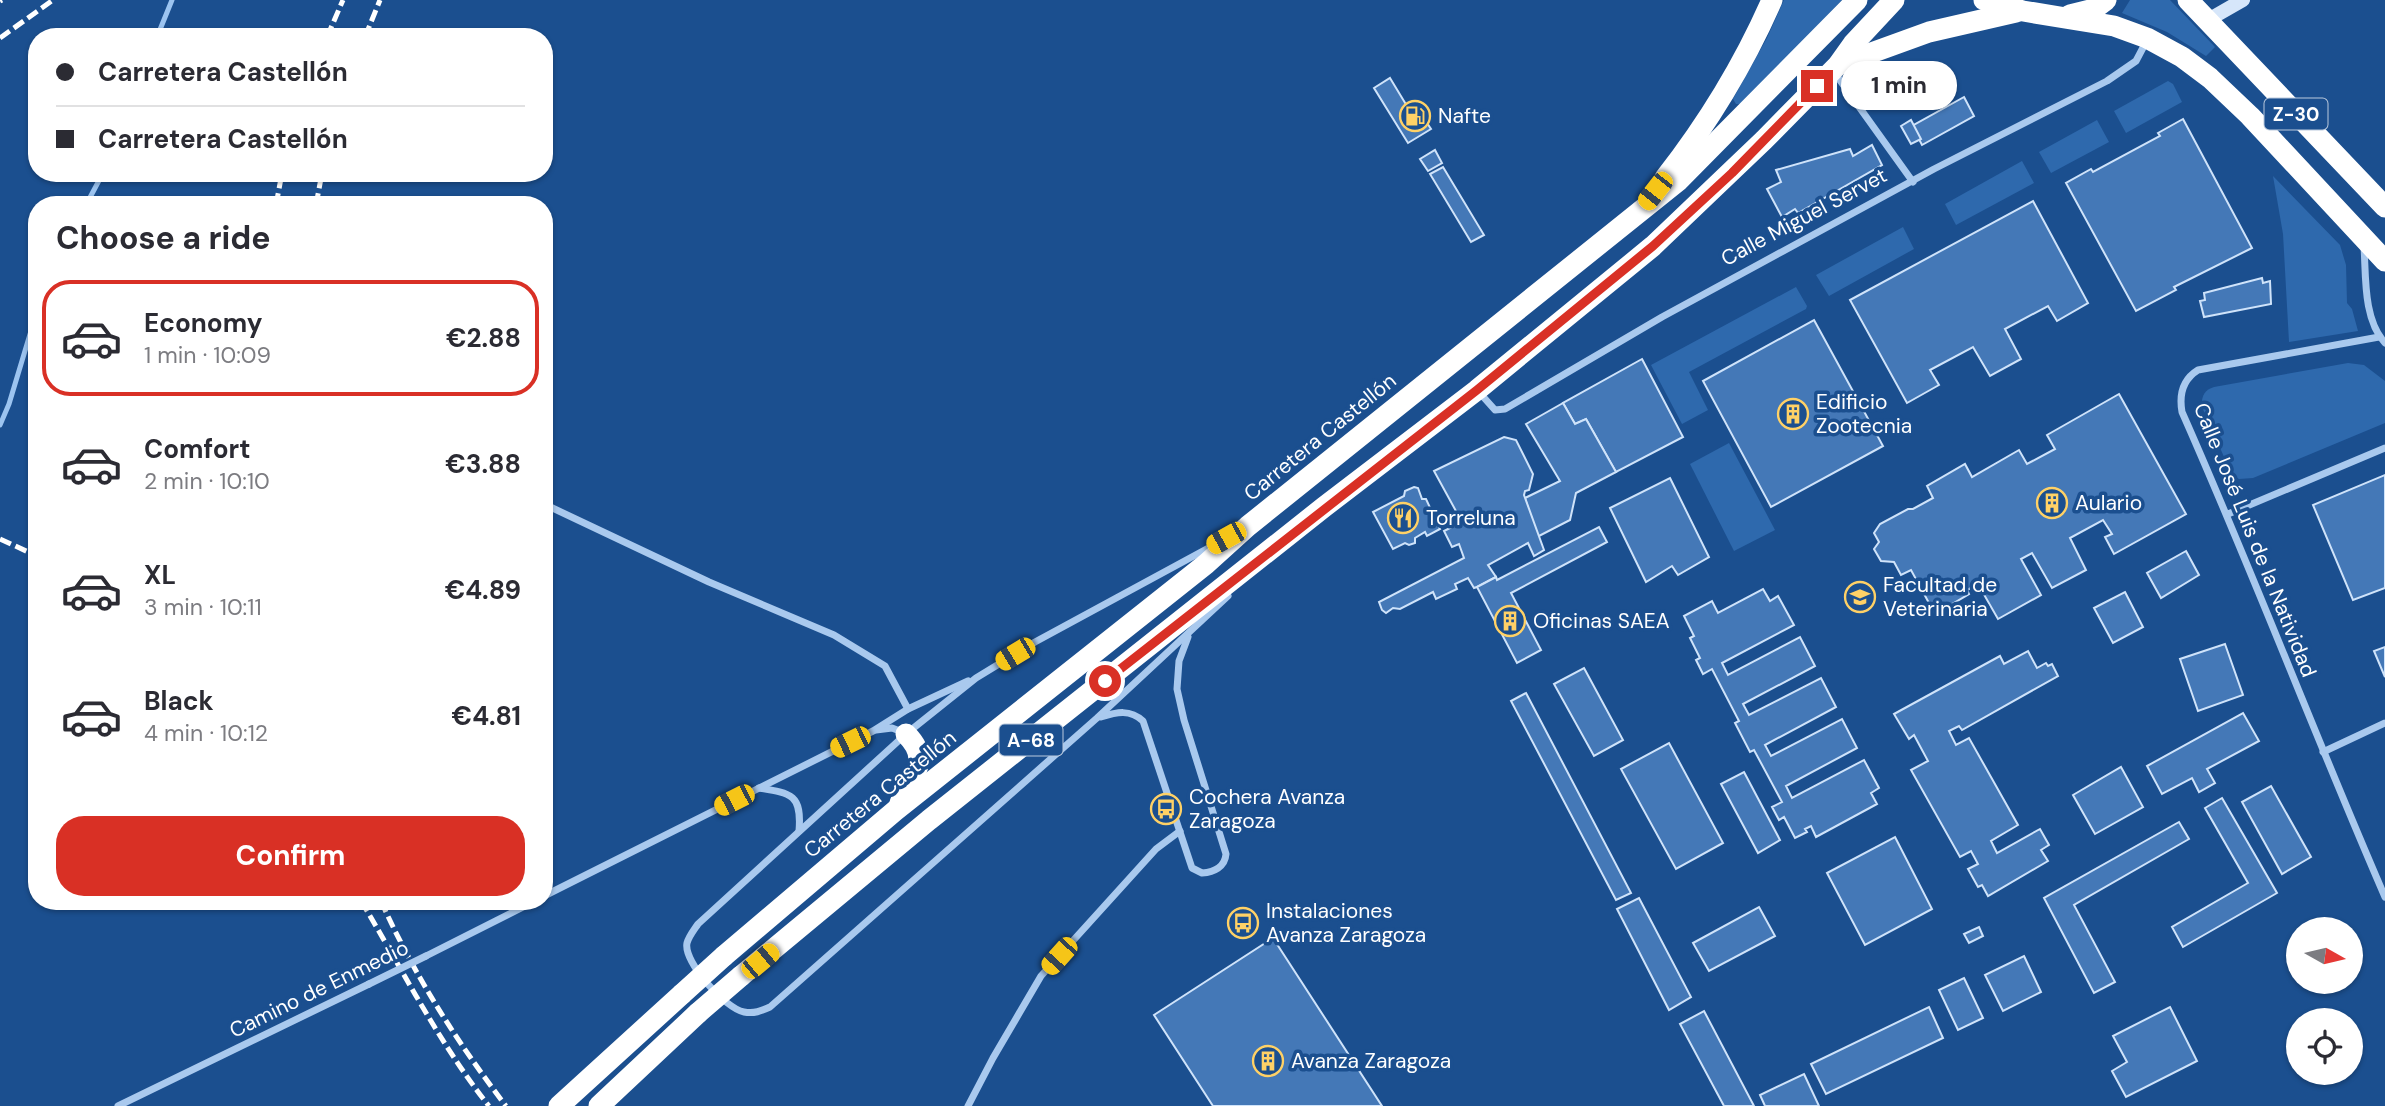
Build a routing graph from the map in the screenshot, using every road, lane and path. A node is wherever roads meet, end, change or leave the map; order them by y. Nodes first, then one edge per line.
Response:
1 (1772, 0) edge
2 (1857, 0) edge
3 (1894, 0) edge
4 (1984, 0) edge
5 (2106, 0) edge
6 (2188, 0) edge
7 (2243, 0) edge
8 (2023, 11) junction
9 (2064, 16) junction
10 (2208, 20) junction
11 (2147, 38) junction
12 (1835, 68) junction
13 (1913, 182) junction
14 (1642, 207) junction
15 (2385, 207) edge
16 (2364, 239) junction
17 (2385, 261) edge
18 (2382, 340) edge
19 (1477, 390) junction
20 (2385, 448) edge
21 (553, 508) edge
22 (1324, 508) junction
23 (2228, 514) junction
24 (1248, 526) junction
25 (1190, 633) junction
26 (976, 678) junction
27 (908, 709) junction
28 (1097, 718) junction
29 (2385, 723) edge
30 (873, 731) junction
31 (906, 734) junction
32 (2322, 752) junction
33 (758, 788) junction
34 (896, 810) junction
35 (799, 831) junction
36 (1180, 831) junction
37 (553, 891) edge
38 (2385, 897) edge
39 (516, 910) edge
40 (118, 1106) edge
41 (559, 1106) edge
42 (599, 1106) edge
43 (968, 1106) edge

1 - 14 highway
2 - 14 highway, Carretera Castellón / A-68
3 - 12 highway, Carretera Castellón / A-68
4 - 8 highway, Z-30
5 - 9 highway
6 - 10 highway, Z-30
7 - 10 main road
8 - 9 highway, Z-30
8 - 12 highway
9 - 11 highway, Z-30
10 - 15 highway, Z-30
11 - 13 street, Calle Miguel Servet
11 - 16 highway, Z-30
12 - 13 street
12 - 19 highway, Carretera Castellón / A-68
13 - 19 street, Calle Miguel Servet
14 - 24 highway, Carretera Castellón / A-68
16 - 17 highway, Z-30
16 - 18 street
18 - 23 street, Calle José Luis de la Natividad
19 - 22 highway, Carretera Castellón / A-68
20 - 23 street
21 - 27 street
22 - 25 street, Carretera Castellón
22 - 42 highway, Carretera Castellón / A-68, bridge
23 - 32 street, Calle José Luis de la Natividad
24 - 26 street
24 - 34 highway, Carretera Castellón / A-68
25 - 28 street, Carretera Castellón
25 - 36 street
26 - 27 street
26 - 31 street
27 - 30 street
28 - 35 street, Carretera Castellón
28 - 36 street
29 - 32 street
30 - 31 street
30 - 33 street
31 - 34 highway
31 - 35 street, Carretera Castellón
32 - 38 street, Calle José Luis de la Natividad
33 - 35 street
33 - 37 street
34 - 41 highway, Carretera Castellón / A-68, bridge
36 - 43 street
39 - 40 street, Camino de Enmedio, bridge

